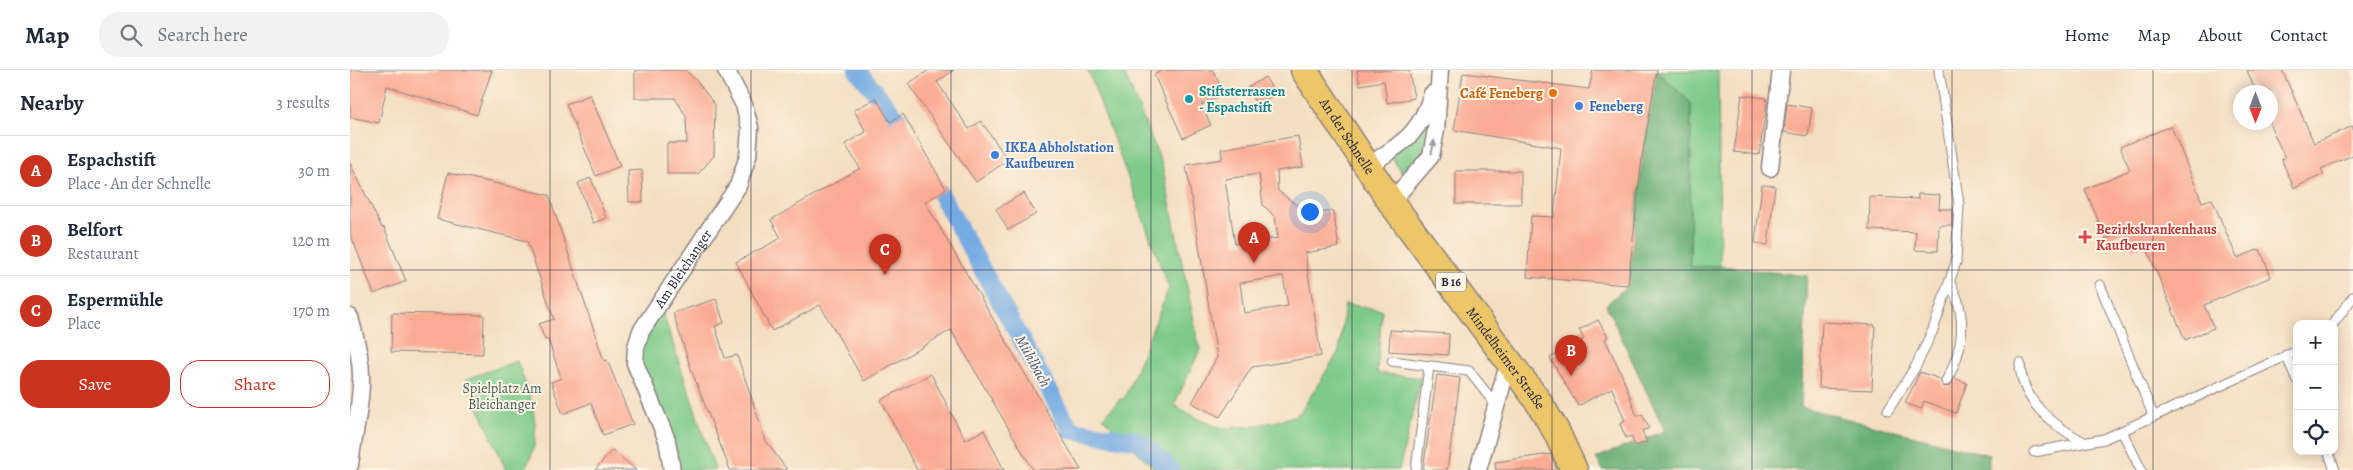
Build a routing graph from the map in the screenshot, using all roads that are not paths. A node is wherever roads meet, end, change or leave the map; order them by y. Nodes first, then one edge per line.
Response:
1 (726, 70) edge
2 (1304, 70) edge
3 (1439, 70) edge
4 (1781, 70) edge
5 (1939, 70) edge
6 (1368, 166) junction
7 (1770, 168) dead end
8 (1391, 202) junction
9 (1950, 283) junction
10 (2100, 285) dead end
11 (2353, 297) edge
12 (350, 317) edge
13 (2336, 320) edge
14 (2293, 352) edge
15 (2286, 355) junction
16 (1392, 362) dead end
17 (1511, 363) junction
18 (2020, 363) dead end
19 (1429, 366) junction
20 (2293, 371) edge
21 (1946, 381) dead end
22 (1496, 405) junction
23 (1888, 410) dead end
24 (2154, 415) junction
25 (2122, 431) junction
26 (2084, 442) junction
27 (2034, 452) dead end
28 (2329, 455) edge
29 (350, 465) edge
30 (672, 470) edge
31 (1416, 470) edge
32 (1478, 470) edge
33 (1574, 470) edge
34 (2141, 470) edge
35 (2335, 470) edge

1 - 30 street, Am Bleichanger
2 - 6 main road, An der Schnelle / B 16
3 - 6 street
8 -> 3 street
4 - 7 street
5 - 9 lane
6 - 8 main road, An der Schnelle / B 16
8 - 17 main road, Mindelheimer Straße / B 16
9 - 21 lane
9 - 23 lane
10 - 24 lane
11 - 13 lane
12 - 29 street
14 - 15 lane
15 - 20 lane
15 - 24 lane
16 - 19 lane
17 - 22 street
17 - 33 main road, Mindelheimer Straße / B 16
18 - 26 lane
19 - 22 lane
19 - 31 lane
22 - 32 street
24 - 25 lane
25 - 26 lane
25 - 34 lane
26 - 27 lane
28 - 35 lane

